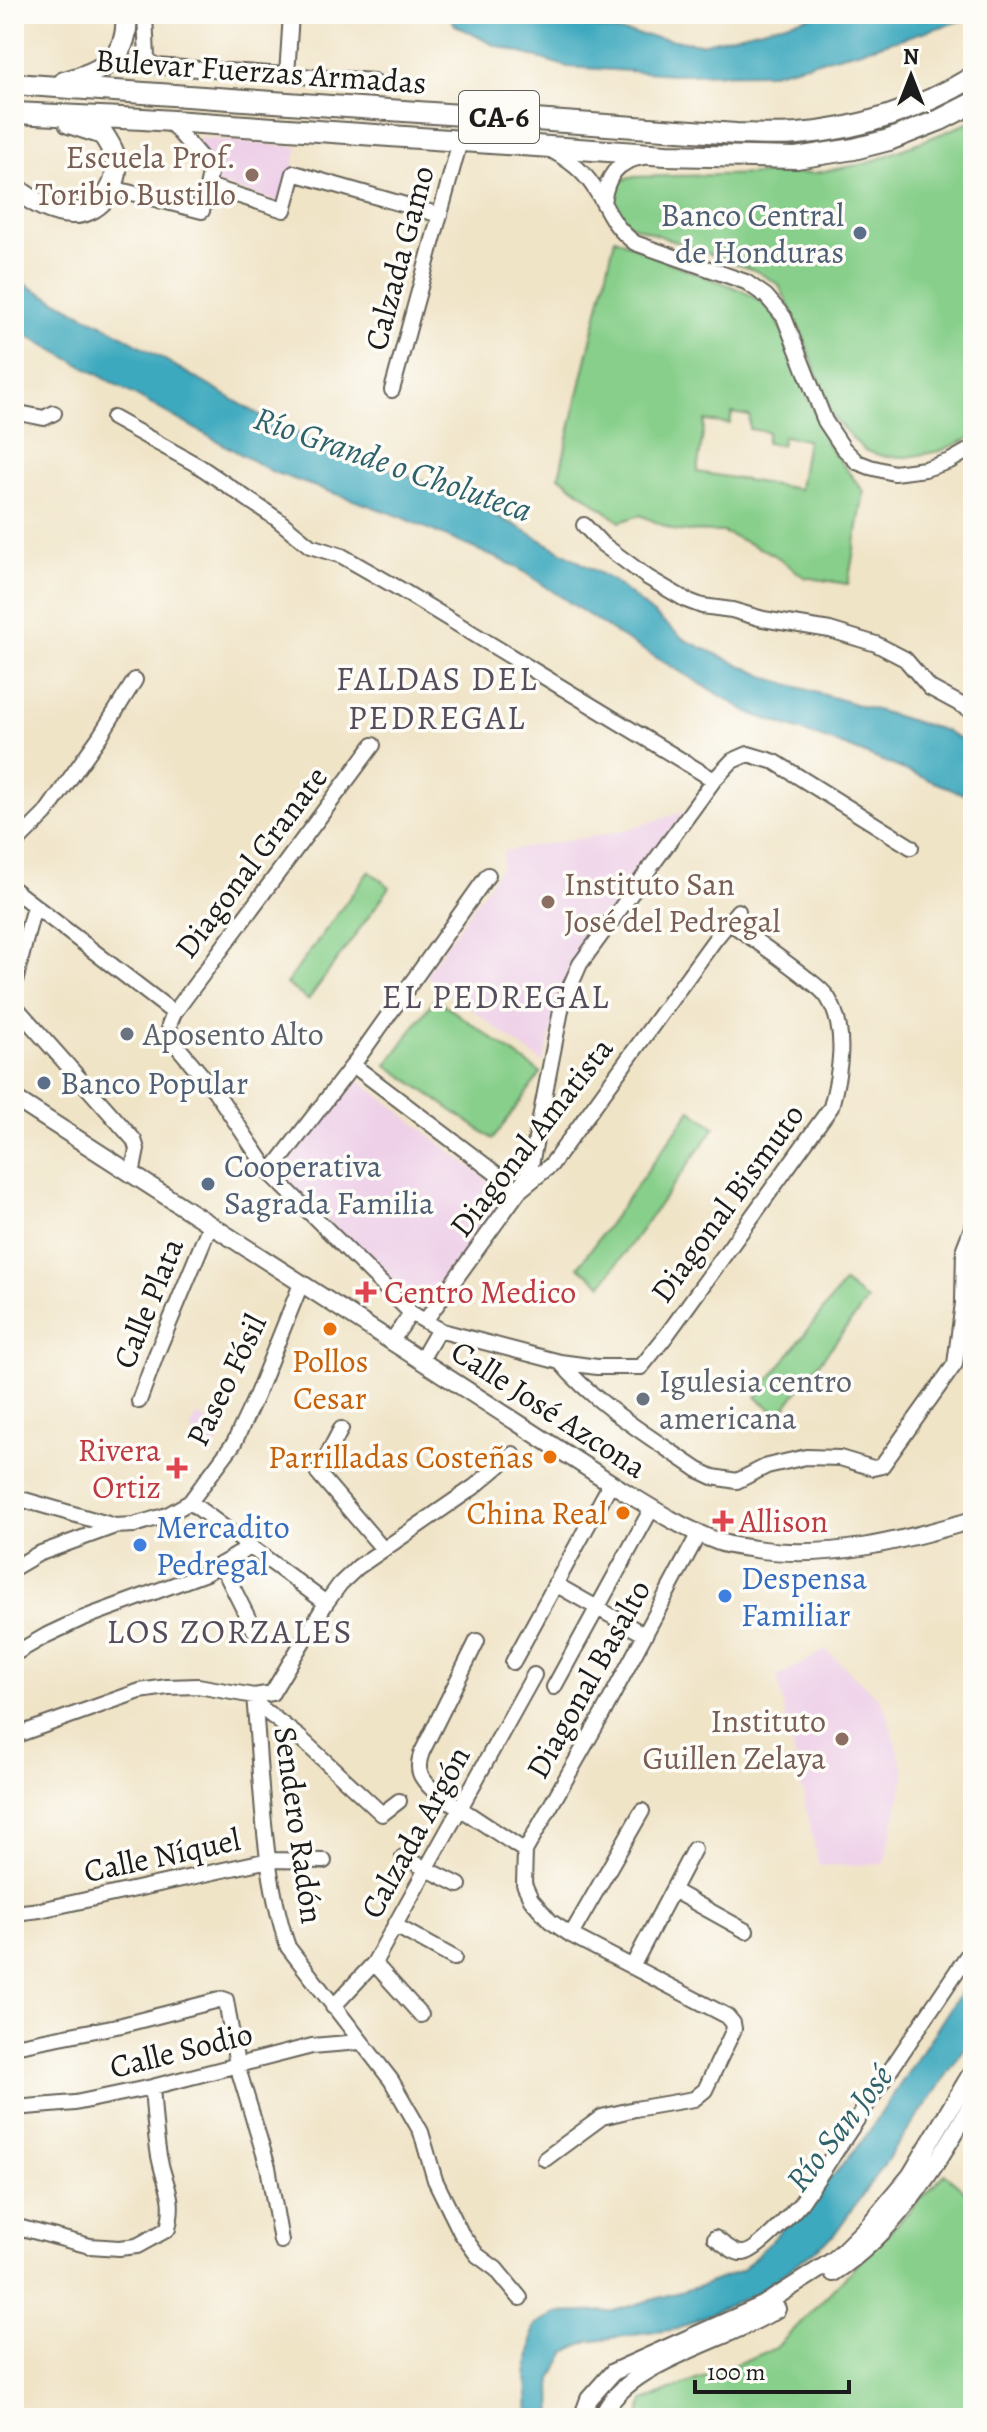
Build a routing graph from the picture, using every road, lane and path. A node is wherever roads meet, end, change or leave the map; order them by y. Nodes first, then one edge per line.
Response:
1 (126, 14) edge
2 (145, 14) edge
3 (291, 14) edge
4 (293, 76) junction
5 (973, 77) edge
6 (374, 81) dead end
7 (14, 84) edge
8 (46, 86) junction
9 (301, 103) junction
10 (973, 103) edge
11 (14, 114) edge
12 (168, 120) junction
13 (460, 141) junction
14 (545, 147) junction
15 (666, 155) junction
16 (208, 186) junction
17 (14, 187) edge
18 (112, 188) junction
19 (603, 202) junction
20 (440, 215) junction
21 (392, 390) dead end
22 (14, 412) edge
23 (54, 413) dead end
24 (113, 418) dead end
25 (973, 448) edge
26 (584, 525) dead end
27 (135, 680) dead end
28 (972, 709) edge
29 (373, 745) dead end
30 (714, 780) junction
31 (14, 845) edge
32 (911, 847) dead end
33 (488, 875) dead end
34 (14, 890) edge
35 (34, 906) junction
36 (734, 917) joint
37 (14, 986) edge
38 (14, 1005) edge
39 (174, 1013) junction
40 (353, 1065) junction
41 (14, 1098) edge
42 (270, 1173) junction
43 (132, 1175) junction
44 (518, 1190) junction
45 (210, 1225) junction
46 (973, 1225) edge
47 (301, 1284) junction
48 (411, 1313) junction
49 (425, 1321) junction
50 (439, 1329) junction
51 (391, 1342) junction
52 (421, 1360) junction
53 (560, 1362) junction
54 (139, 1401) dead end
55 (341, 1429) dead end
56 (513, 1454) dead end
57 (611, 1483) junction
58 (14, 1497) edge
59 (190, 1502) junction
60 (652, 1508) junction
61 (973, 1520) edge
62 (115, 1526) junction
63 (699, 1533) junction
64 (249, 1548) junction
65 (383, 1549) junction
66 (221, 1564) junction
67 (14, 1568) edge
68 (555, 1584) junction
69 (326, 1603) junction
70 (597, 1608) junction
71 (254, 1630) dead end
72 (645, 1635) junction
73 (477, 1641) dead end
74 (14, 1654) edge
75 (513, 1662) dead end
76 (534, 1675) dead end
77 (554, 1687) dead end
78 (254, 1700) junction
79 (14, 1736) edge
80 (399, 1801) dead end
81 (460, 1808) junction
82 (642, 1811) dead end
83 (694, 1849) dead end
84 (525, 1851) junction
85 (403, 1857) dead end
86 (269, 1860) junction
87 (324, 1861) dead end
88 (426, 1869) junction
89 (459, 1885) dead end
90 (674, 1891) junction
91 (14, 1913) edge
92 (396, 1926) junction
93 (746, 1931) dead end
94 (571, 1935) junction
95 (973, 1947) edge
96 (454, 1958) dead end
97 (374, 1963) junction
98 (632, 1967) junction
99 (333, 2007) junction
100 (421, 2015) dead end
101 (360, 2042) junction
102 (14, 2046) edge
103 (237, 2065) junction
104 (973, 2070) edge
105 (152, 2087) junction
106 (973, 2101) edge
107 (14, 2108) edge
108 (545, 2159) dead end
109 (14, 2226) edge
110 (715, 2238) dead end
111 (281, 2241) dead end
112 (520, 2298) dead end
113 (582, 2418) edge
114 (602, 2418) edge

1 - 8 highway
2 - 4 street
3 - 4 street
4 - 6 street
4 - 9 street
5 - 9 highway, Bulevar Fuerzas Armadas / CA-6
7 - 8 highway, Bulevar Fuerzas Armadas / CA-6
8 - 9 highway, Bulevar Fuerzas Armadas / CA-6
10 - 15 highway, Bulevar Fuerzas Armadas / CA-6
11 - 12 highway, Bulevar Fuerzas Armadas / CA-6
11 - 18 highway
12 - 13 highway, Bulevar Fuerzas Armadas / CA-6
12 - 16 street
13 - 14 highway, Bulevar Fuerzas Armadas / CA-6
13 - 20 street, Calzada Gamo
14 - 15 highway, Bulevar Fuerzas Armadas / CA-6
14 - 19 street
15 - 19 street
16 - 18 street
16 - 20 street
17 - 18 highway
19 - 25 street
20 - 21 street, Calzada Gamo
22 - 23 street
24 - 30 street
26 - 28 street
27 - 31 street
29 - 39 street, Diagonal Granate
30 - 32 street
30 - 44 street
33 - 40 street
34 - 35 street
35 - 37 street
35 - 39 street
36 - 44 street, Diagonal Amatista
36 - 53 street, Diagonal Bismuto
38 - 43 street
39 - 42 street
40 - 42 street
40 - 44 street
41 - 43 main road, Calle José Azcona
42 - 48 street
43 - 45 main road, Calle José Azcona
44 - 49 street, Diagonal Amatista
45 - 47 main road, Calle José Azcona
45 - 54 street, Calle Plata
46 - 53 street
47 - 51 main road, Calle José Azcona
47 - 59 street, Paseo Fósil
48 - 49 street
48 - 51 street
49 - 50 street
50 - 52 street
50 - 53 street
51 - 52 main road, Calle José Azcona
52 - 57 main road, Calle José Azcona
55 - 65 street
56 - 65 street, Sendero Radón
57 - 60 main road, Calle José Azcona
57 - 68 street
58 - 62 street, Paseo Fósil
59 - 62 street, Paseo Fósil
59 - 64 street
60 - 63 main road, Calle José Azcona
60 - 70 street
61 - 63 main road, Calle José Azcona
62 - 67 street
63 - 72 street, Diagonal Basalto
64 - 66 street
64 - 69 street
65 - 69 street, Sendero Radón
66 - 71 street
66 - 74 street
68 - 70 street
68 - 75 street
69 - 78 street, Sendero Radón
70 - 72 street
70 - 77 street
72 - 84 street, Diagonal Basalto
73 - 81 street
76 - 81 street, Calzada Argón
78 - 79 street
78 - 80 street
78 - 86 street, Sendero Radón
81 - 84 street
81 - 88 street, Calzada Argón
82 - 94 street
83 - 90 street
84 - 94 street
85 - 88 street
86 - 87 street, Calle Níquel
86 - 91 street, Calle Níquel
86 - 99 street, Sendero Radón
88 - 89 street
88 - 92 street, Calzada Argón
90 - 93 street
90 - 98 street
92 - 96 street
92 - 97 street, Calzada Argón
94 - 98 street
95 - 110 street
97 - 99 street, Calzada Argón
97 - 100 street
98 - 108 street
99 - 101 street, Sendero Radón
101 - 103 street, Calle Sodio
101 - 112 street, Sendero Radón
102 - 103 street
103 - 105 street, Calle Sodio
103 - 111 street
104 - 113 main road
105 - 107 street, Calle Sodio
105 - 109 street
106 - 114 main road

